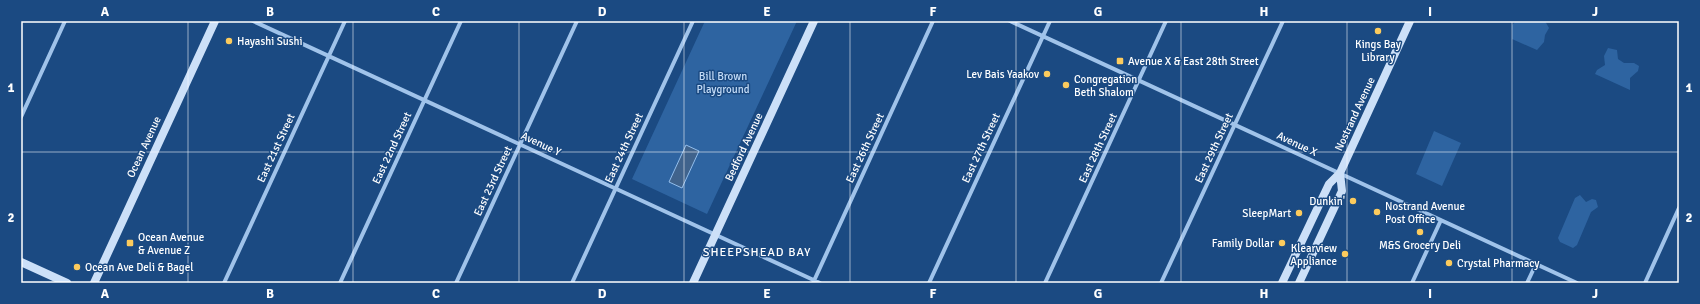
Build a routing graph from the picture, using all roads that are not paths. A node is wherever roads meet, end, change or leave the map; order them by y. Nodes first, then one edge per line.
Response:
1 (65, 21) edge
2 (215, 21) edge
3 (253, 21) edge
4 (345, 21) edge
5 (461, 21) edge
6 (577, 21) edge
7 (693, 21) edge
8 (814, 21) edge
9 (933, 21) edge
10 (1010, 21) edge
11 (1050, 21) edge
12 (1166, 21) edge
13 (1283, 21) edge
14 (1410, 21) edge
15 (1043, 36) junction
16 (328, 56) junction
17 (1139, 81) junction
18 (424, 100) junction
19 (21, 117) edge
20 (1235, 125) junction
21 (520, 144) junction
22 (1340, 174) junction
23 (616, 188) junction
24 (1679, 208) edge
25 (1441, 220) junction
26 (715, 234) junction
27 (21, 262) edge
28 (1536, 264) junction
29 (814, 282) edge
30 (67, 283) edge
31 (94, 283) edge
32 (224, 283) edge
33 (340, 283) edge
34 (456, 283) edge
35 (572, 283) edge
36 (693, 283) edge
37 (820, 283) edge
38 (929, 283) edge
39 (1045, 283) edge
40 (1161, 283) edge
41 (1282, 283) edge
42 (1299, 283) edge
43 (1412, 283) edge
44 (1528, 283) edge
45 (1577, 283) edge
46 (1645, 283) edge

1 - 19 street
2 - 31 main road, Ocean Avenue
3 - 16 street, Avenue Y
4 - 16 street, East 21st Street
5 - 18 street, East 22nd Street
6 - 21 street, East 23rd Street
7 - 23 street, East 24th Street
8 - 26 main road, Bedford Avenue
9 - 29 street, East 26th Street
10 - 15 street, Avenue X
11 - 15 street, East 27th Street
12 - 17 street, East 28th Street
13 - 20 street, East 29th Street
14 - 22 main road, Nostrand Avenue
15 - 17 street, Avenue X
15 - 38 street, East 27th Street
16 - 18 street, Avenue Y
16 - 32 street, East 21st Street
17 - 20 street, Avenue X
17 - 39 street, East 28th Street
18 - 21 street, Avenue Y
18 - 33 street, East 22nd Street
20 - 22 street, Avenue X
20 - 40 street, East 29th Street
21 - 23 street, Avenue Y
21 - 34 street, East 23rd Street
22 - 25 street, Avenue X
22 - 41 main road, Nostrand Avenue
22 - 42 main road, Nostrand Avenue
23 - 26 street, Avenue Y
23 - 35 street, East 24th Street
24 - 46 street
25 - 28 street, Avenue X
25 - 43 street
26 - 29 street, Avenue Y
26 - 36 main road, Bedford Avenue
27 - 30 main road
28 - 44 street
28 - 45 street, Avenue X
29 - 37 street, Avenue Y

